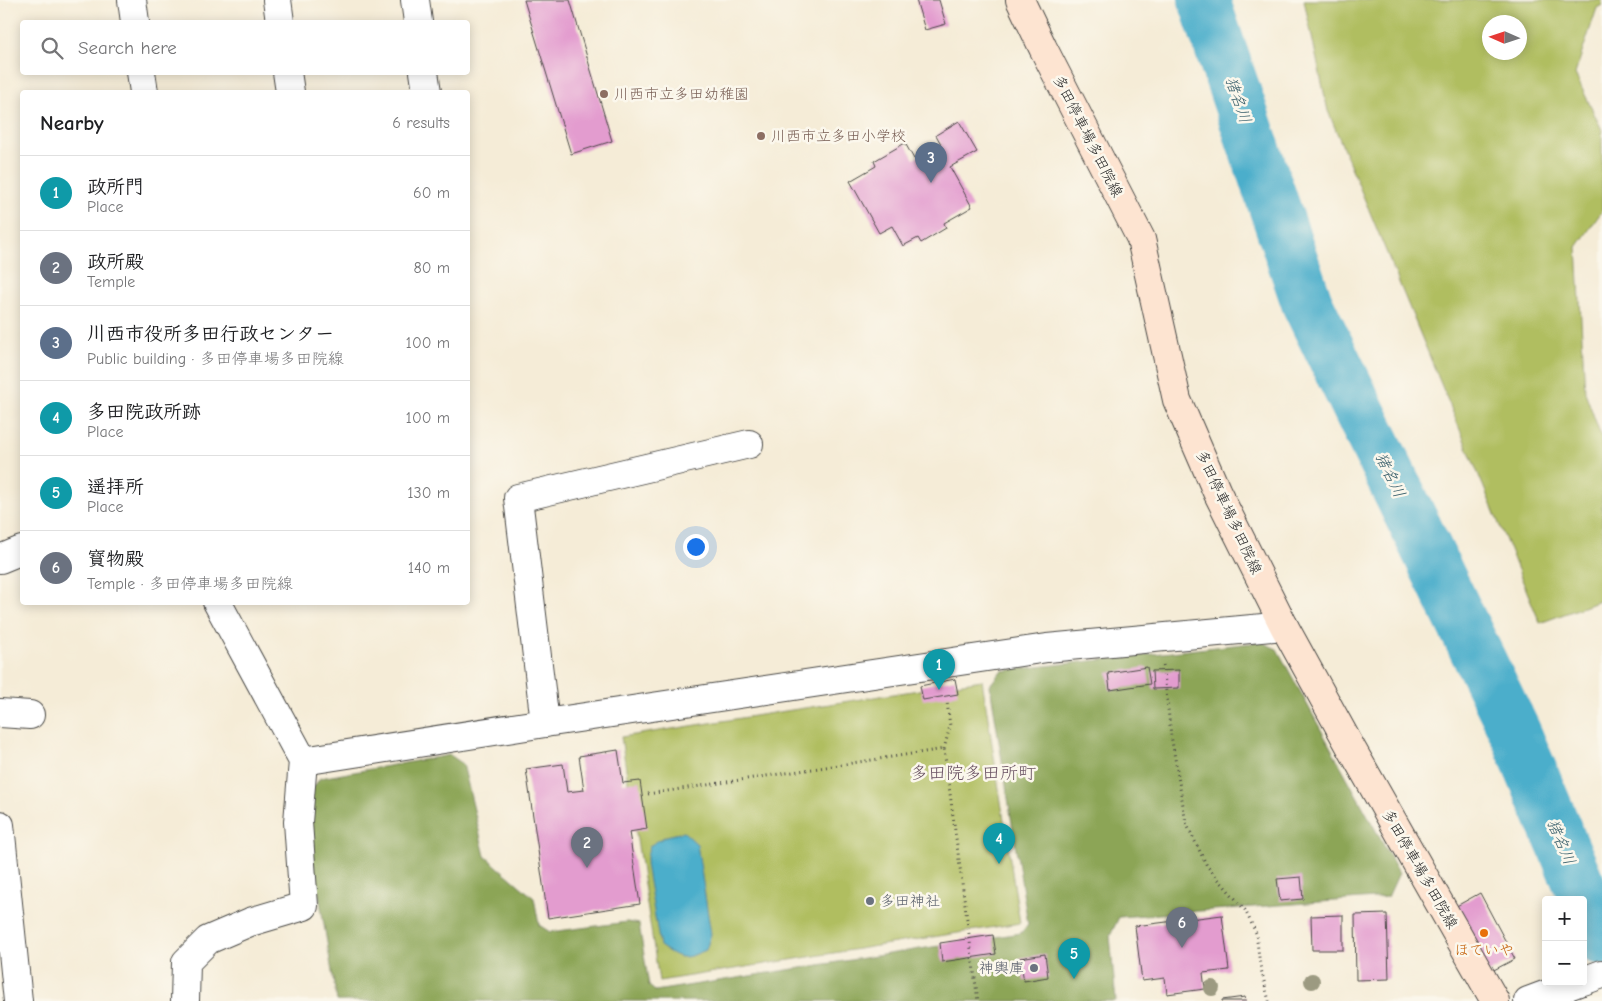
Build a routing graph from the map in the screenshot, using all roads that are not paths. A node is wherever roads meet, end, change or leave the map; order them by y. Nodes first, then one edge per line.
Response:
1 (132, 0) edge
2 (277, 0) edge
3 (415, 0) edge
4 (1020, 0) edge
5 (135, 20) edge
6 (280, 20) edge
7 (418, 20) edge
8 (142, 75) edge
9 (287, 75) edge
10 (424, 75) edge
11 (144, 90) edge
12 (290, 90) edge
13 (427, 90) edge
14 (749, 444) dead end
15 (20, 551) edge
16 (0, 559) edge
17 (218, 605) edge
18 (1284, 626) junction
19 (0, 713) edge
20 (30, 715) dead end
21 (545, 723) junction
22 (303, 761) junction
23 (0, 825) edge
24 (6, 953) edge
25 (1602, 974) edge
26 (1587, 980) edge
27 (1568, 986) edge
28 (1530, 1000) edge
29 (18, 1001) edge
30 (185, 1001) edge
31 (1495, 1001) edge

1 - 5 street
2 - 6 street
3 - 7 street
4 - 18 main road, 多田停車場多田院線
8 - 11 street
9 - 12 street
10 - 13 street
14 - 21 street
15 - 16 street
17 - 22 street
18 - 21 street
18 - 31 main road, 多田停車場多田院線
19 - 20 street
21 - 22 street
22 - 30 street
23 - 24 street
24 - 29 street
25 - 26 street
27 - 28 street

